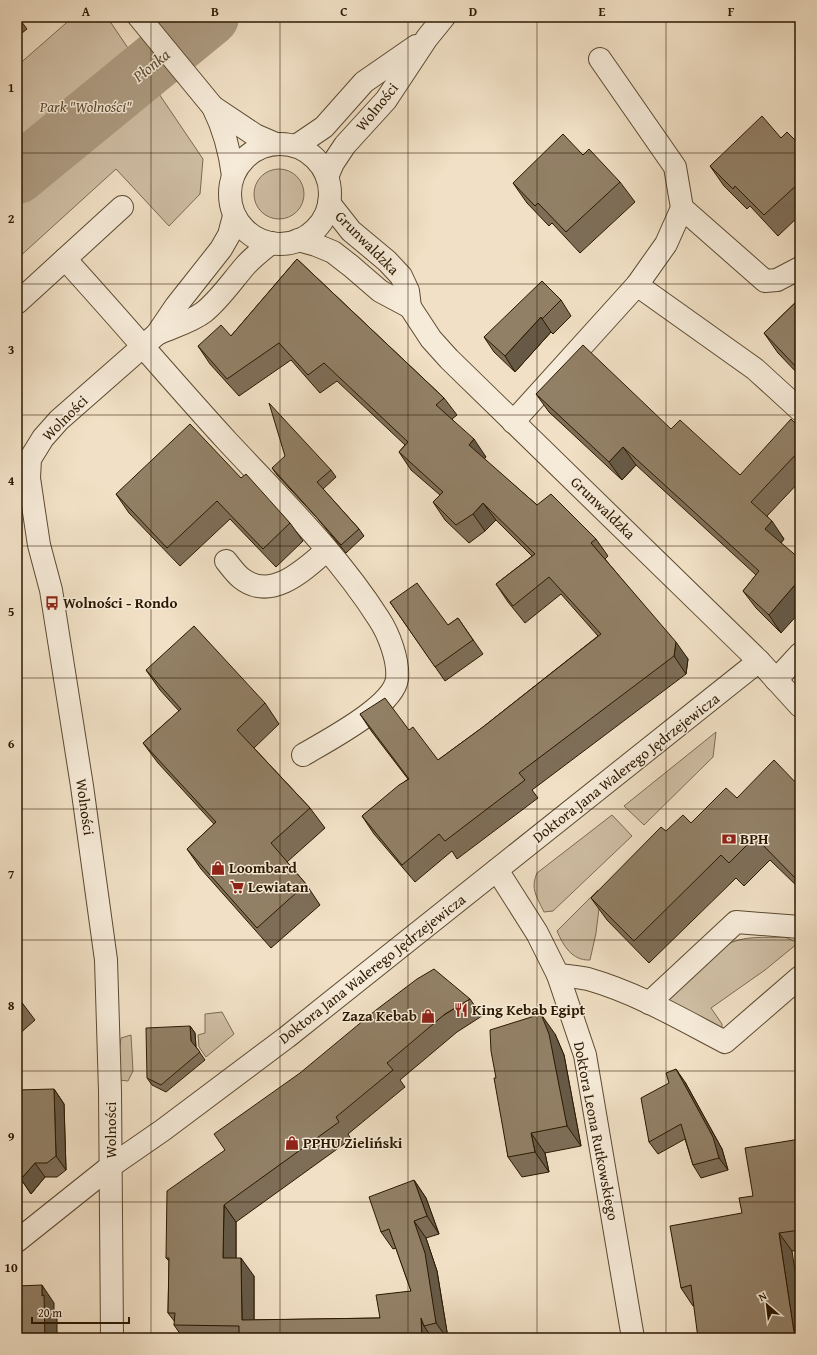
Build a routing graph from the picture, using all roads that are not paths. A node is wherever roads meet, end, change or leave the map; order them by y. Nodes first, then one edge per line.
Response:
1 (139, 17) edge
2 (444, 17) edge
3 (427, 38) junction
4 (600, 59) dead end
5 (213, 107) junction
6 (286, 145) junction
7 (233, 176) junction
8 (327, 177) junction
9 (329, 203) junction
10 (122, 207) dead end
11 (682, 208) junction
12 (234, 216) junction
13 (298, 240) junction
14 (271, 243) junction
15 (65, 259) junction
16 (800, 268) edge
17 (637, 285) junction
18 (17, 304) edge
19 (410, 307) junction
20 (150, 340) junction
21 (800, 410) edge
22 (513, 422) junction
23 (24, 461) edge
24 (327, 550) junction
25 (226, 561) dead end
26 (800, 654) edge
27 (759, 661) junction
28 (776, 680) junction
29 (800, 706) edge
30 (303, 755) dead end
31 (497, 870) junction
32 (800, 927) edge
33 (558, 975) junction
34 (800, 977) edge
35 (649, 1003) junction
36 (111, 1166) junction
37 (17, 1241) edge
38 (112, 1338) edge
39 (633, 1338) edge

1 - 5 street
2 - 3 street, Wolności
3 - 6 street, Wolności
3 - 8 street, Wolności
4 - 11 street
5 - 6 street
5 - 7 street
6 - 7 street
6 - 8 street
7 - 12 street
8 - 9 street
9 - 13 street
9 - 19 street, Grunwaldzka
10 - 15 street
11 - 16 street
11 - 17 street
12 - 14 street
12 - 20 street, Wolności
13 - 14 street
13 - 19 street, Grunwaldzka
14 - 20 street, Wolności
15 - 18 street
15 - 20 street
17 - 21 street
17 - 22 street
19 - 22 street, Grunwaldzka
20 - 23 street, Wolności
20 - 24 street
22 - 27 street, Grunwaldzka
23 - 36 street, Wolności
24 - 25 street
24 - 30 street
26 - 28 street
27 - 28 street, Grunwaldzka
27 - 31 street, Doktora Jana Walerego Jędrzejewicza
28 - 29 street, Grunwaldzka
31 - 33 street, Doktora Leona Rutkowskiego
31 - 36 street, Doktora Jana Walerego Jędrzejewicza
32 - 35 street
33 - 35 street
33 - 39 street, Doktora Leona Rutkowskiego
34 - 35 street
36 - 37 street, Doktora Jana Walerego Jędrzejewicza
36 - 38 street, Wolności

